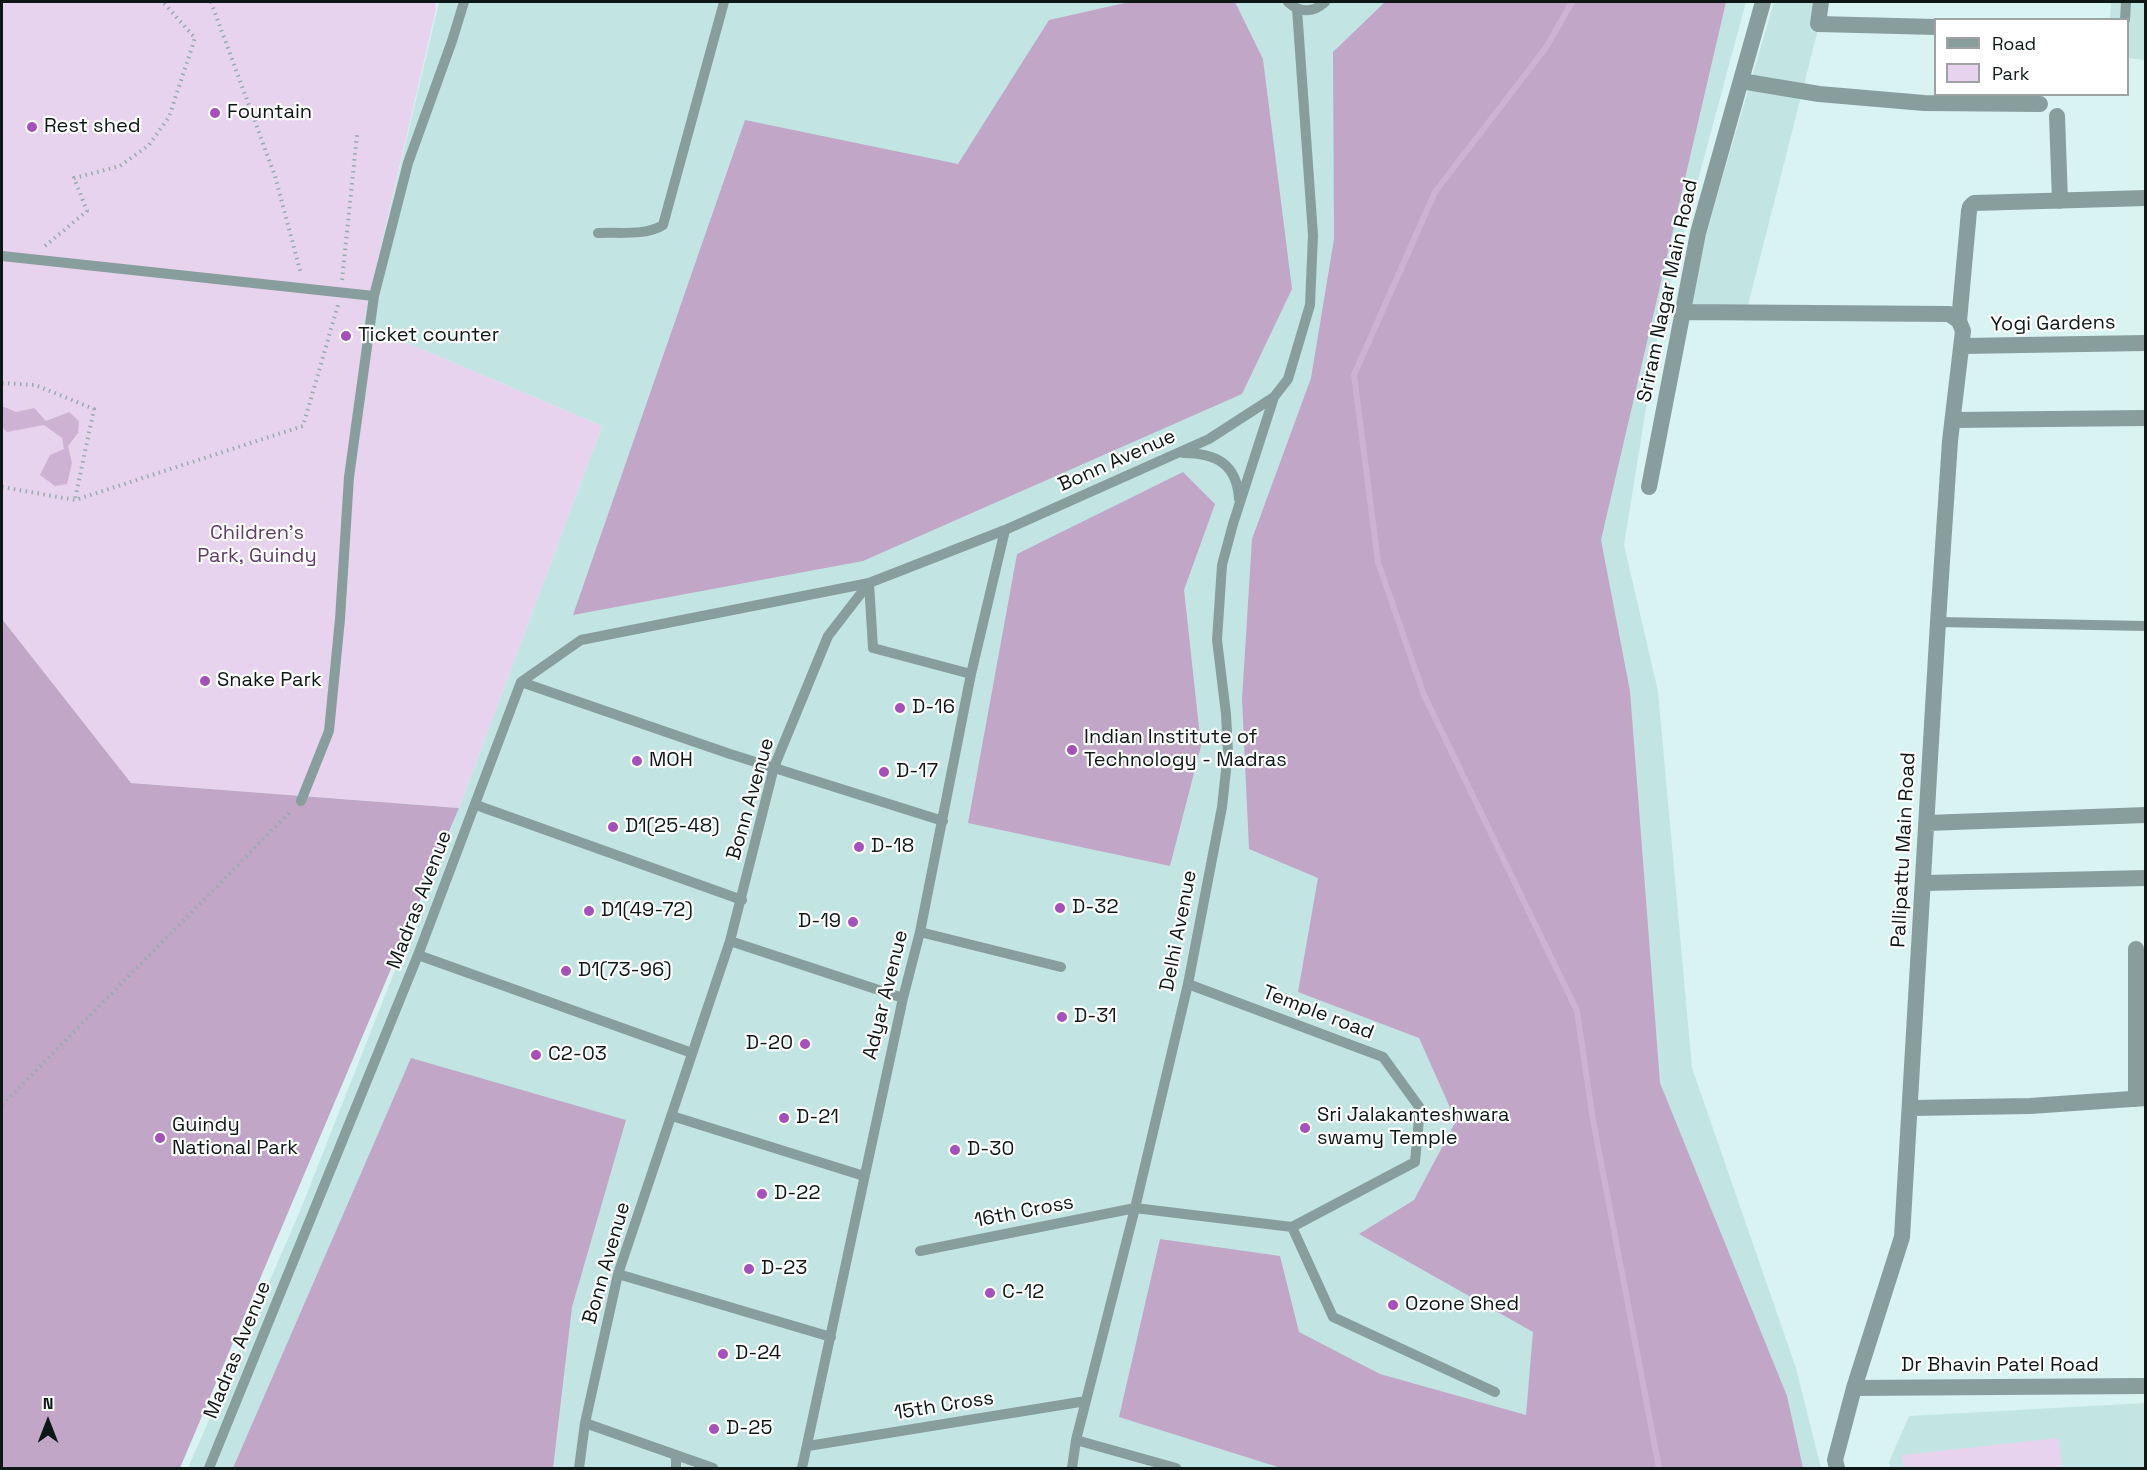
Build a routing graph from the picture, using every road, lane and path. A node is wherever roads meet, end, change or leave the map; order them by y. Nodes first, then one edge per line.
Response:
1 (163, 2) edge
2 (211, 2) edge
3 (464, 2) edge
4 (724, 2) edge
5 (1325, 2) edge
6 (1764, 2) edge
7 (1821, 2) edge
8 (2126, 2) edge
9 (1292, 5) edge
10 (2125, 18) edge
11 (1934, 27) edge
12 (1741, 81) junction
13 (2040, 104) dead end
14 (2057, 116) dead end
15 (357, 135) dead end
16 (2145, 198) edge
17 (2060, 201) junction
18 (598, 233) dead end
19 (2, 256) edge
20 (33, 260) junction
21 (305, 289) junction
22 (341, 293) junction
23 (374, 296) junction
24 (1683, 312) junction
25 (1954, 318) junction
26 (2145, 343) edge
27 (1962, 346) junction
28 (2, 383) edge
29 (1274, 397) junction
30 (2145, 418) edge
31 (1953, 420) junction
32 (1179, 453) junction
33 (2, 487) edge
34 (1649, 487) dead end
35 (75, 500) junction
36 (1239, 507) junction
37 (1005, 530) junction
38 (869, 583) junction
39 (1938, 622) junction
40 (2145, 626) edge
41 (971, 674) junction
42 (521, 682) junction
43 (774, 767) junction
44 (301, 801) joint
45 (476, 805) junction
46 (2145, 814) edge
47 (943, 821) junction
48 (1927, 823) junction
49 (2145, 878) edge
50 (1924, 883) junction
51 (742, 900) junction
52 (920, 932) junction
53 (730, 941) junction
54 (2136, 949) dead end
55 (418, 955) junction
56 (1061, 967) dead end
57 (1188, 984) junction
58 (903, 998) junction
59 (692, 1053) junction
60 (2141, 1098) edge
61 (2, 1105) edge
62 (1911, 1108) junction
63 (672, 1116) junction
64 (864, 1176) junction
65 (1135, 1208) junction
66 (1292, 1227) junction
67 (920, 1251) dead end
68 (618, 1274) junction
69 (831, 1337) junction
70 (2145, 1386) edge
71 (1854, 1388) junction
72 (1495, 1392) dead end
73 (1086, 1401) junction
74 (585, 1423) junction
75 (1076, 1440) junction
76 (808, 1446) junction
77 (676, 1455) junction
78 (209, 1468) edge
79 (579, 1468) edge
80 (676, 1468) edge
81 (712, 1468) edge
82 (802, 1468) edge
83 (1072, 1468) edge
84 (1176, 1468) edge
85 (1837, 1468) edge

1 - 20 path
2 - 21 path
3 - 23 lane
4 - 18 lane
5 - 9 lane
6 - 12 street, Sriram Nagar Main Road
7 - 11 street
8 - 10 lane
9 - 29 lane
12 - 13 street
12 - 24 street, Sriram Nagar Main Road
14 - 17 street
15 - 22 path
16 - 17 street
17 - 25 street, Pallipattu Main Road
19 - 20 lane
20 - 21 lane
21 - 22 lane
22 - 23 lane
22 - 35 path
23 - 44 lane
24 - 25 street
24 - 34 street, Sriram Nagar Main Road
25 - 27 street, Pallipattu Main Road
26 - 27 street, Yogi Gardens
27 - 31 street, Pallipattu Main Road
28 - 35 path
29 - 32 lane, Bonn Avenue
29 - 36 lane, Delhi Avenue
30 - 31 street
31 - 39 street, Pallipattu Main Road
32 - 36 lane
32 - 37 lane, Bonn Avenue
33 - 35 path
36 - 57 lane, Delhi Avenue
37 - 38 lane, Bonn Avenue
37 - 41 lane, Adyar Avenue
38 - 41 lane
38 - 42 lane
38 - 43 lane, Bonn Avenue
39 - 40 lane
39 - 48 street, Pallipattu Main Road
41 - 47 lane, Adyar Avenue
42 - 43 lane
42 - 45 lane, Madras Avenue
43 - 47 lane
43 - 51 lane, Bonn Avenue
44 - 61 path
45 - 51 lane
45 - 55 lane, Madras Avenue
46 - 48 street
47 - 52 lane, Adyar Avenue
48 - 50 street, Pallipattu Main Road
49 - 50 street
50 - 62 street, Pallipattu Main Road
51 - 53 lane, Bonn Avenue
52 - 56 lane
52 - 58 lane, Adyar Avenue
53 - 58 lane
53 - 59 lane, Bonn Avenue
54 - 60 street
55 - 59 lane
55 - 78 lane, Madras Avenue
57 - 65 lane, Delhi Avenue
57 - 66 lane, Temple road
58 - 64 lane, Adyar Avenue
59 - 63 lane, Bonn Avenue
60 - 62 street
62 - 71 street, Pallipattu Main Road
63 - 64 lane
63 - 68 lane, Bonn Avenue
64 - 69 lane, Adyar Avenue
65 - 66 lane
65 - 67 lane, 16th Cross
65 - 73 lane, Delhi Avenue
66 - 72 lane
68 - 69 lane
68 - 74 lane, Bonn Avenue
69 - 76 lane, Adyar Avenue
70 - 71 street, Dr Bhavin Patel Road
71 - 85 street, Pallipattu Main Road
73 - 75 lane, Delhi Avenue
73 - 76 lane, 15th Cross
74 - 77 lane
74 - 79 lane, Bonn Avenue
75 - 83 lane, Delhi Avenue
75 - 84 lane
76 - 82 lane, Adyar Avenue
77 - 80 lane
77 - 81 lane

